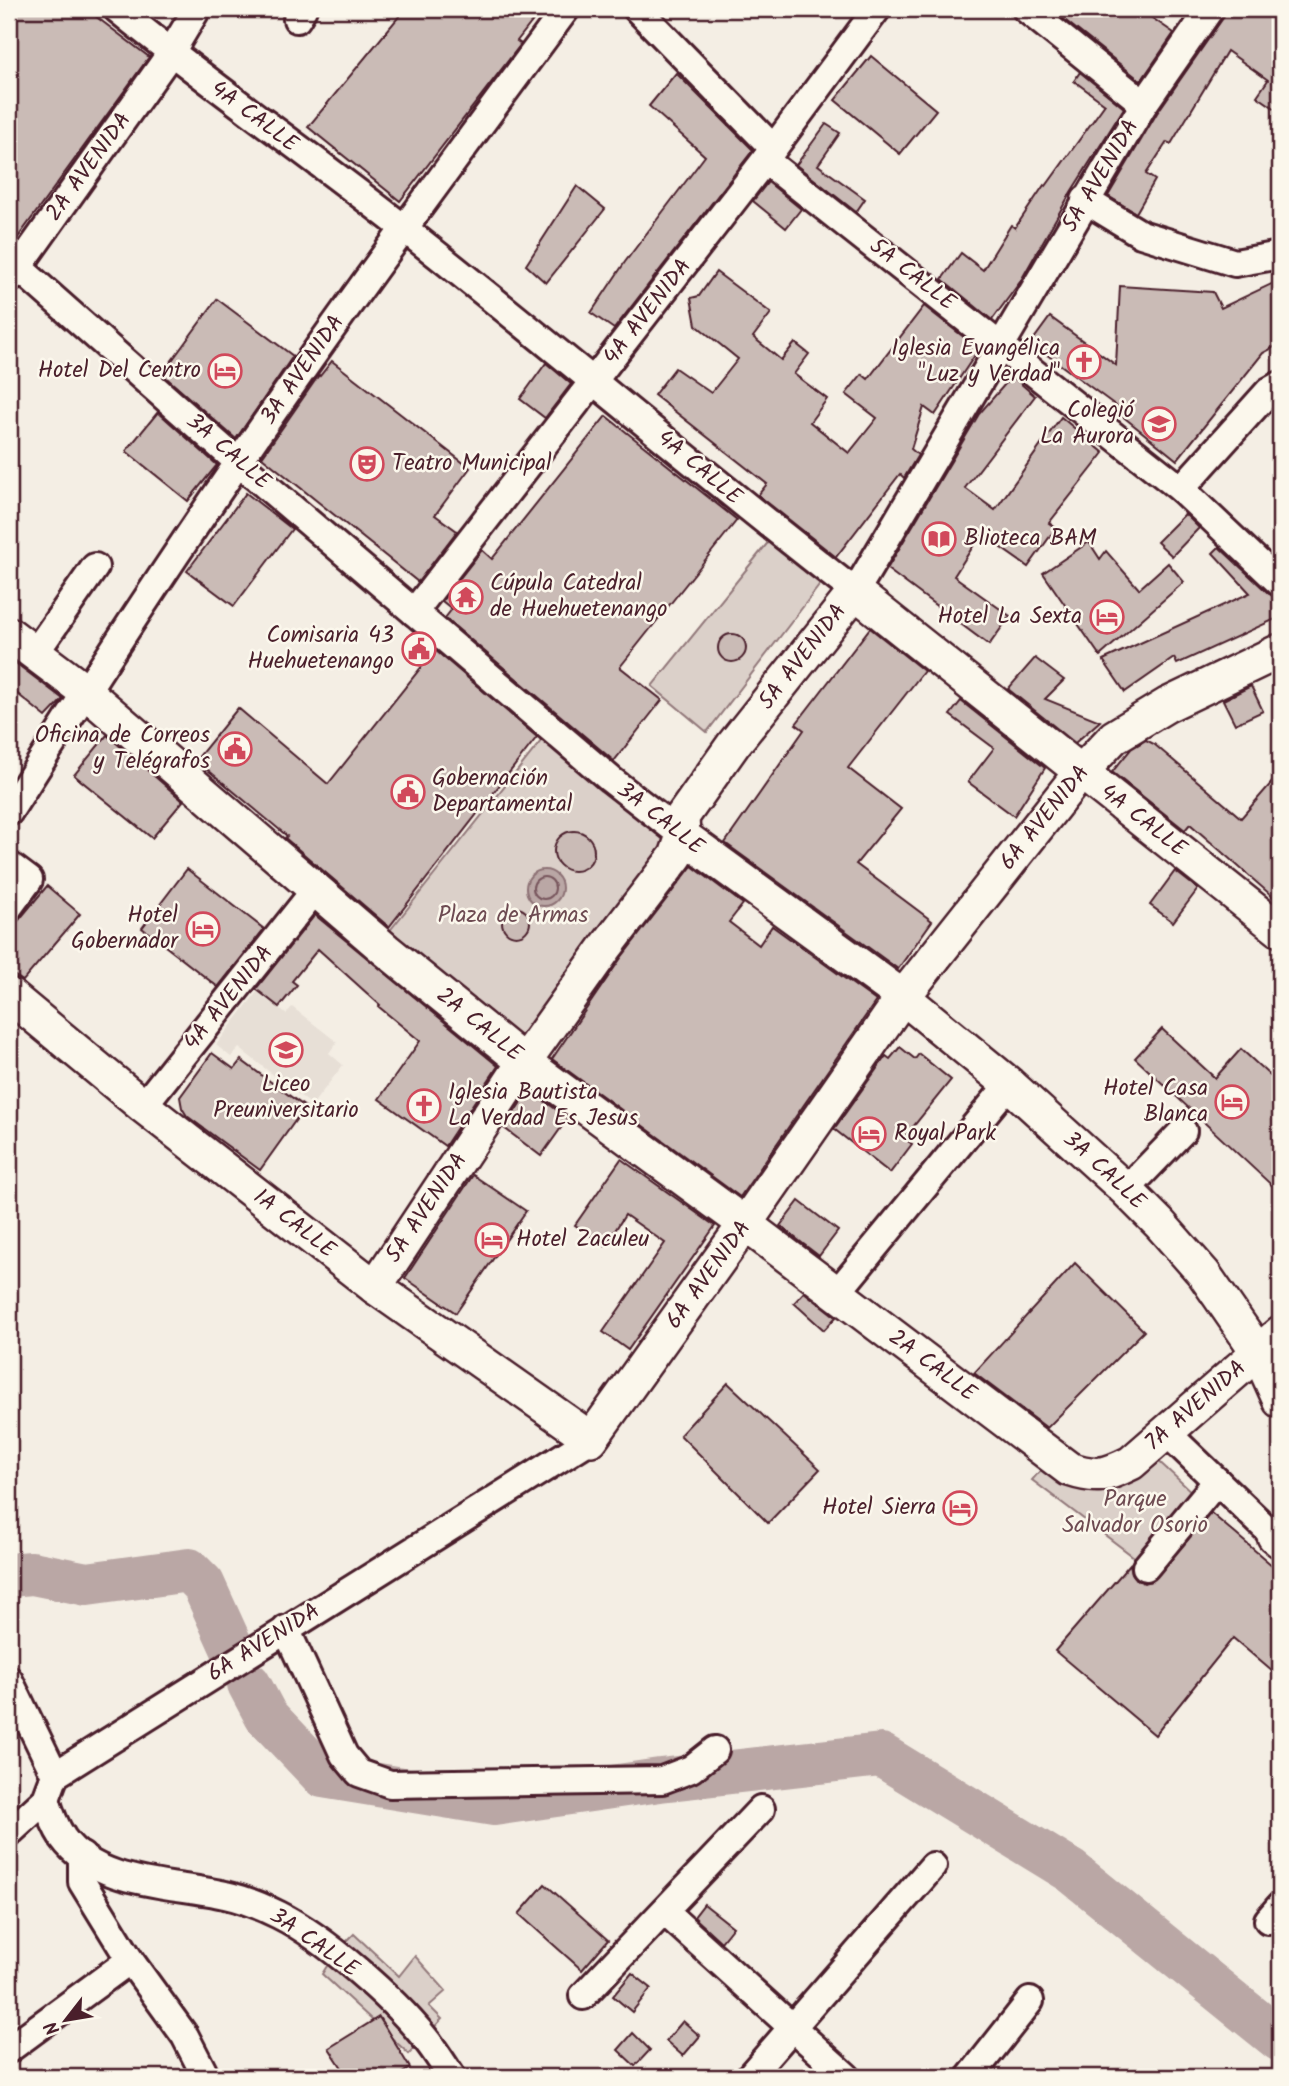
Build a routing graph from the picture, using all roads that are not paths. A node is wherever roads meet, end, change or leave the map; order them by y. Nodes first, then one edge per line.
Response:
1 (117, 9) edge
2 (197, 9) edge
3 (566, 9) edge
4 (637, 9) edge
5 (877, 9) edge
6 (1026, 9) edge
7 (1210, 9) edge
8 (170, 54) junction
9 (1144, 104) junction
10 (769, 154) junction
11 (1085, 200) junction
12 (404, 228) junction
13 (1280, 255) edge
14 (12, 268) edge
15 (1001, 345) junction
16 (595, 381) junction
17 (1280, 385) edge
18 (238, 462) junction
19 (1181, 489) junction
20 (95, 567) dead end
21 (1280, 583) edge
22 (855, 592) junction
23 (414, 612) junction
24 (22, 643) edge
25 (1280, 651) edge
26 (86, 692) junction
27 (1081, 772) junction
28 (9, 812) edge
29 (683, 836) junction
30 (9, 865) edge
31 (315, 890) junction
32 (9, 907) edge
33 (1280, 930) edge
34 (9, 995) edge
35 (903, 997) junction
36 (524, 1062) junction
37 (1009, 1084) junction
38 (143, 1106) junction
39 (1183, 1131) dead end
40 (1126, 1190) junction
41 (745, 1224) junction
42 (374, 1287) junction
43 (836, 1294) junction
44 (1269, 1343) edge
45 (1280, 1401) edge
46 (1165, 1431) junction
47 (591, 1439) junction
48 (1109, 1475) joint
49 (1217, 1481) junction
50 (1278, 1536) edge
51 (1146, 1567) dead end
52 (286, 1629) junction
53 (9, 1680) edge
54 (715, 1750) dead end
55 (50, 1787) junction
56 (761, 1809) dead end
57 (9, 1833) edge
58 (82, 1856) junction
59 (933, 1866) dead end
60 (665, 1912) junction
61 (130, 1960) junction
62 (583, 1996) dead end
63 (1030, 2001) dead end
64 (792, 2028) junction
65 (9, 2049) edge
66 (206, 2077) edge
67 (452, 2077) edge
68 (749, 2077) edge
69 (847, 2077) edge
70 (970, 2077) edge

1 - 8 street, 4A CALLE
2 - 8 street, 2A AVENIDA
3 - 12 street, 3A AVENIDA
4 - 10 street, 5A CALLE
5 - 10 street, 4A AVENIDA
6 - 9 street
7 - 9 street, 5A AVENIDA
8 - 12 street, 4A CALLE
8 - 14 street, 2A AVENIDA
9 - 11 street, 5A AVENIDA
10 - 15 street, 5A CALLE
10 - 16 street, 4A AVENIDA
11 - 13 street
11 - 15 street, 5A AVENIDA
12 - 16 street, 4A CALLE
12 - 18 street, 3A AVENIDA
14 - 18 street, 3A CALLE
15 - 19 street, 5A CALLE
15 - 22 street, 5A AVENIDA
16 - 22 street, 4A CALLE
16 - 23 street, 4A AVENIDA
17 - 19 street
18 - 23 street, 3A CALLE
18 - 26 street, 3A AVENIDA
19 - 21 street, 5A CALLE
20 - 24 street
22 - 27 main road, 4A CALLE
22 - 29 main road, 5A AVENIDA
23 - 29 street, 3A CALLE
24 - 26 main road, 2A CALLE
25 - 27 main road, 6A AVENIDA
26 - 28 street, 3A AVENIDA
26 - 31 main road, 2A CALLE
27 - 33 main road, 4A CALLE
27 - 35 main road, 6A AVENIDA
29 - 35 main road, 3A CALLE
29 - 36 main road, 5A AVENIDA
30 - 32 street
31 - 36 main road, 2A CALLE
31 - 38 street, 4A AVENIDA
34 - 38 main road, 1A CALLE
35 - 37 main road, 3A CALLE
35 - 41 main road, 6A AVENIDA
36 - 41 main road, 2A CALLE
36 - 42 main road, 5A AVENIDA
37 - 40 main road, 3A CALLE
37 - 43 street
38 - 42 main road, 1A CALLE
39 - 40 street
40 - 44 main road, 3A CALLE
41 - 43 main road, 2A CALLE
41 - 47 main road, 6A AVENIDA
42 - 47 main road, 1A CALLE
43 - 48 main road, 2A CALLE
44 - 45 main road, 3A CALLE
44 - 46 main road, 7A AVENIDA
46 - 48 main road, 7A AVENIDA
46 - 49 street
47 - 52 street, 6A AVENIDA
49 - 50 street
49 - 51 street
52 - 54 street
52 - 55 street, 6A AVENIDA
53 - 55 street, 3A CALLE
55 - 57 street, 6A AVENIDA
55 - 58 street, 3A CALLE
56 - 60 street
58 - 61 street
58 - 67 street, 3A CALLE
59 - 64 street
60 - 62 street
60 - 64 street
61 - 65 street
61 - 66 street
63 - 70 street
64 - 68 street
64 - 69 street

